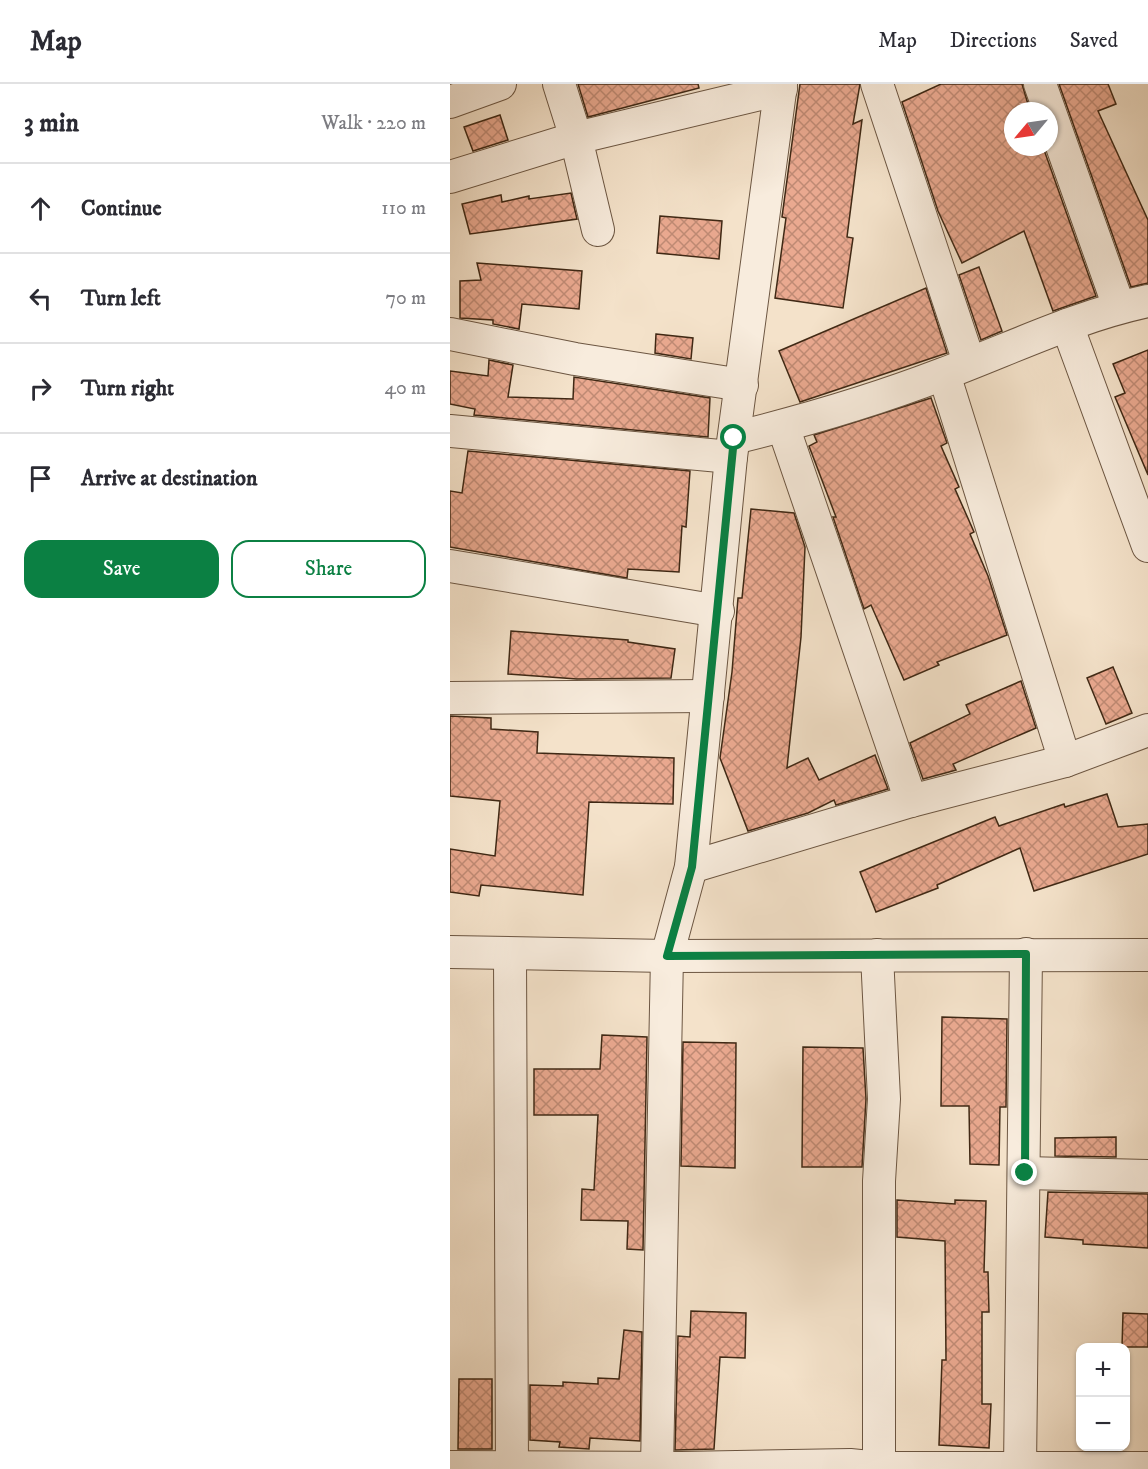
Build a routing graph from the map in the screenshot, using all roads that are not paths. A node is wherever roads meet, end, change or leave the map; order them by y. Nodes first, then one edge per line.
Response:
1 (500, 84) edge
2 (558, 84) edge
3 (877, 84) edge
4 (1040, 84) edge
5 (781, 86) edge
6 (450, 102) edge
7 (576, 138) junction
8 (450, 177) edge
9 (598, 230) dead end
10 (1134, 304) edge
11 (1067, 325) junction
12 (450, 334) edge
13 (956, 368) junction
14 (742, 385) junction
15 (783, 426) junction
16 (450, 431) edge
17 (733, 448) junction
18 (1148, 546) edge
19 (450, 566) edge
20 (718, 610) junction
21 (708, 696) junction
22 (450, 698) edge
23 (1148, 730) edge
24 (1065, 761) junction
25 (911, 801) junction
26 (692, 867) junction
27 (450, 952) edge
28 (510, 954) junction
29 (1026, 954) junction
30 (877, 955) junction
31 (1148, 955) edge
32 (667, 956) junction
33 (1025, 1173) junction
34 (1148, 1176) edge
35 (450, 1467) edge
36 (512, 1467) edge
37 (859, 1467) edge
38 (673, 1468) edge
39 (1020, 1468) edge
40 (1148, 1468) edge

1 - 6 street
2 - 7 street
3 - 13 street
4 - 10 street
5 - 7 street
5 - 14 street
7 - 8 street
7 - 9 street
10 - 11 street
11 - 13 street
11 - 18 street
12 - 14 street
13 - 15 street
13 - 24 street
14 - 17 street
15 - 17 street
15 - 25 street
16 - 17 street
17 - 20 street
19 - 20 street
20 - 21 street
21 - 22 street
21 - 26 street
23 - 24 street
24 - 25 street
25 - 26 street
26 - 32 street
27 - 28 street
28 - 32 street
28 - 36 street
29 - 30 street
29 - 31 street
29 - 33 street
30 - 32 street
30 - 37 street
32 - 38 street
33 - 34 street
33 - 39 street
35 - 36 street
36 - 38 street
37 - 38 street
37 - 39 street
39 - 40 street

